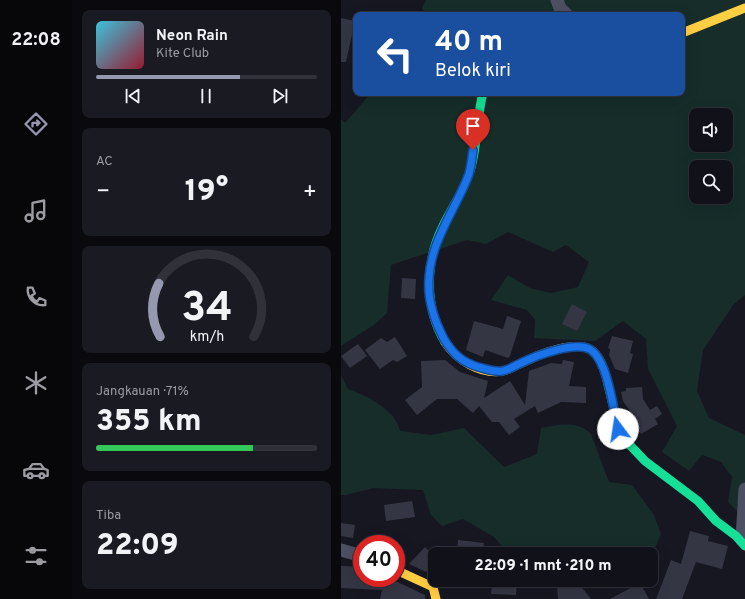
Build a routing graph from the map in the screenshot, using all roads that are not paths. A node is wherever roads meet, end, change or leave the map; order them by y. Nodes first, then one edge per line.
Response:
1 (557, 0) edge
2 (745, 8) edge
3 (565, 12) edge
4 (685, 32) edge
5 (482, 96) edge
6 (745, 489) edge
7 (743, 543) edge
8 (341, 550) edge
9 (353, 553) edge
10 (405, 574) edge
11 (436, 599) edge

1 - 3 street
2 - 4 street
5 - 7 street
6 - 7 street
8 - 9 street
10 - 11 street

